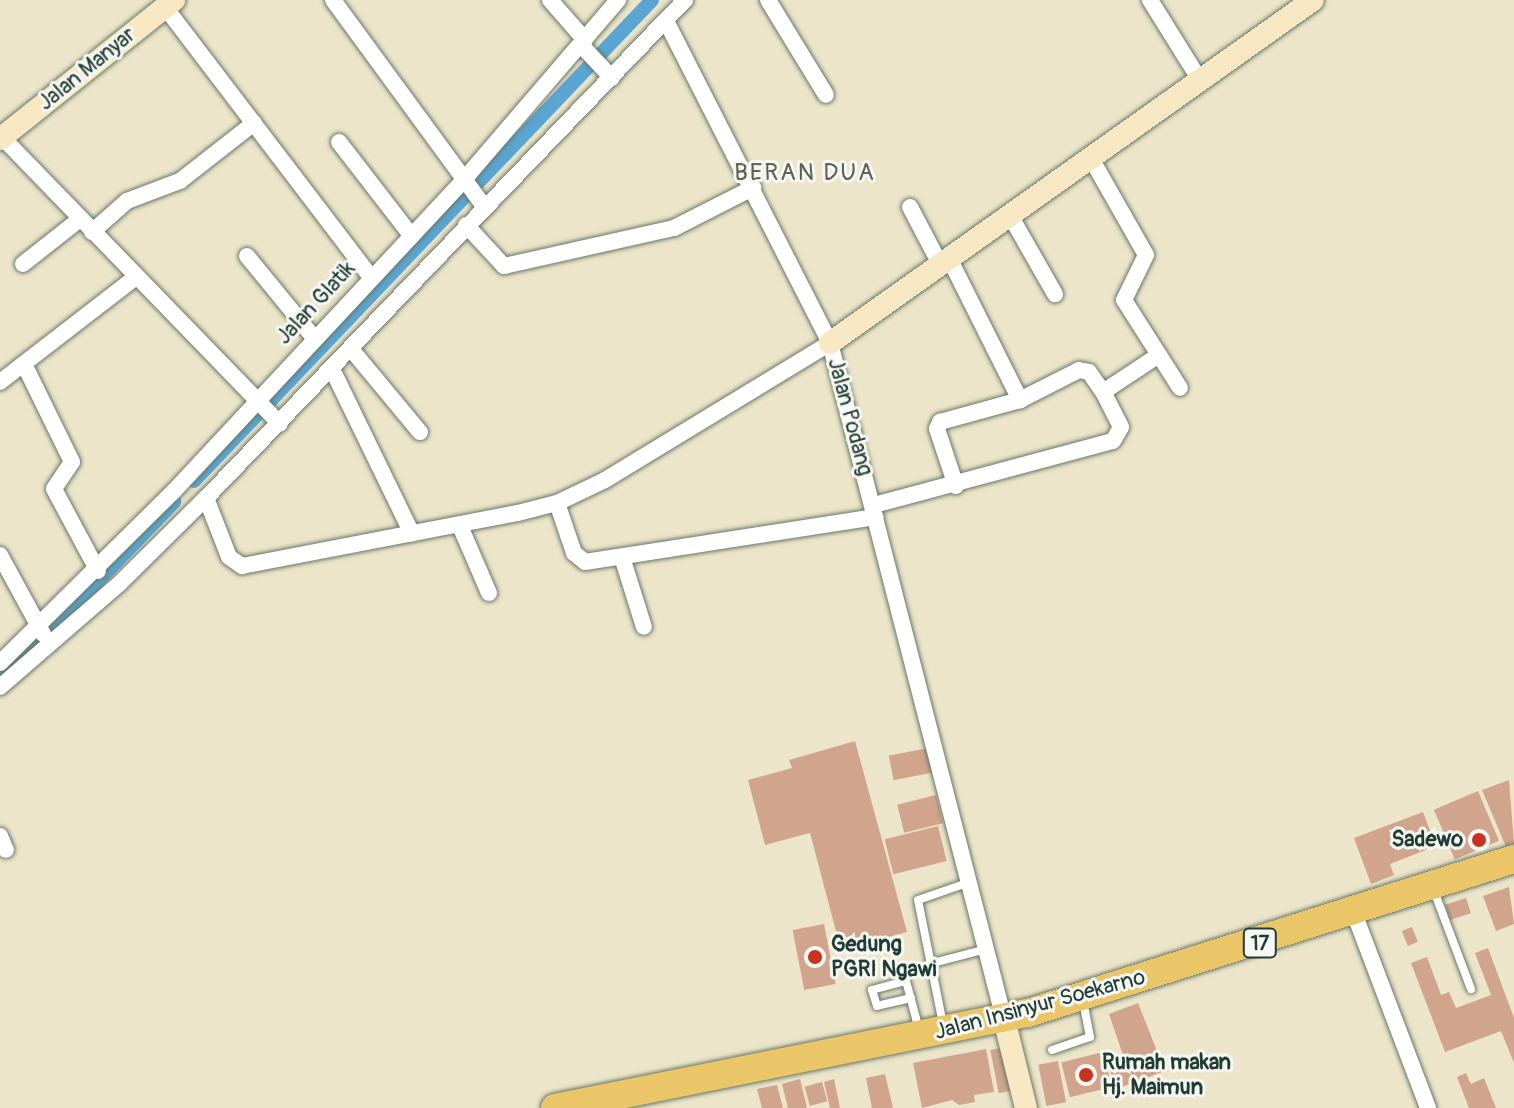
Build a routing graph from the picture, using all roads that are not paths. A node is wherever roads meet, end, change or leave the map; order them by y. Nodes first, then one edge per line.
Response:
1 (333, 0) edge
2 (550, 0) edge
3 (618, 0) edge
4 (685, 0) edge
5 (768, 0) edge
6 (1150, 0) edge
7 (169, 4) edge
8 (1301, 4) edge
9 (666, 21) junction
10 (594, 56) junction
11 (1201, 82) junction
12 (826, 95) dead end
13 (254, 123) junction
14 (1, 137) edge
15 (339, 142) dead end
16 (1092, 160) junction
17 (753, 188) junction
18 (473, 194) junction
19 (910, 207) dead end
20 (1011, 217) junction
21 (80, 219) junction
22 (466, 225) junction
23 (92, 232) junction
24 (410, 234) junction
25 (247, 256) dead end
26 (946, 263) junction
27 (23, 264) dead end
28 (136, 277) junction
29 (371, 277) junction
30 (1055, 294) dead end
31 (314, 338) junction
32 (830, 343) junction
33 (351, 349) junction
34 (1159, 355) junction
35 (24, 364) junction
36 (332, 369) junction
37 (0, 382) edge
38 (1180, 388) dead end
39 (1103, 392) junction
40 (1020, 400) junction
41 (266, 411) junction
42 (420, 432) dead end
43 (956, 486) junction
44 (206, 498) junction
45 (181, 502) junction
46 (557, 503) junction
47 (875, 511) junction
48 (460, 526) junction
49 (412, 534) junction
50 (0, 555) edge
51 (622, 557) junction
52 (109, 573) junction
53 (489, 593) dead end
54 (644, 627) dead end
55 (45, 636) junction
56 (0, 663) edge
57 (0, 687) edge
58 (1514, 859) edge
59 (970, 882) junction
60 (1432, 887) junction
61 (1354, 913) junction
62 (988, 949) junction
63 (929, 964) junction
64 (1471, 989) dead end
65 (1082, 997) junction
66 (911, 998) junction
67 (1004, 1019) junction
68 (933, 1034) junction
69 (1052, 1050) dead end
70 (555, 1108) edge
71 (1026, 1108) edge
72 (1428, 1108) edge

1 - 18 street
2 - 10 street
3 - 10 street, Jalan Glatik
4 - 9 street
5 - 12 street
6 - 11 street
7 - 13 street
7 - 14 street, Jalan Manyar
8 - 11 street, Jalan Podang
9 - 10 street
9 - 17 street
10 - 18 street
10 - 18 street, Jalan Glatik
11 - 16 street, Jalan Podang
13 - 23 street
13 - 29 street
14 - 21 street
15 - 24 street
16 - 20 street, Jalan Podang
16 - 34 street
17 - 22 street
17 - 32 street
18 - 22 street
18 - 24 street, Jalan Glatik
19 - 26 street
20 - 26 street, Jalan Podang
20 - 30 street
21 - 23 street
21 - 27 street
22 - 33 street
23 - 28 street
24 - 29 street, Jalan Glatik
25 - 31 street
26 - 32 street, Jalan Podang
26 - 40 street
28 - 35 street
28 - 41 street
29 - 31 street, Jalan Glatik
31 - 41 street, Jalan Glatik
32 - 46 street
32 - 47 street, Jalan Podang
33 - 36 street
33 - 42 street
34 - 38 street
34 - 39 street
35 - 37 street
35 - 52 street
36 - 41 street
36 - 49 street
39 - 40 street
39 - 43 street
40 - 43 street
41 - 44 street
41 - 45 street, Jalan Glatik
43 - 47 street
44 - 45 street
44 - 49 street
45 - 52 street
45 - 52 street, Jalan Glatik
46 - 48 street
46 - 51 street
47 - 51 street
47 - 59 street, Jalan Podang
48 - 49 street
48 - 53 street
50 - 55 street
51 - 54 street
52 - 55 street
52 - 55 street, Jalan Glatik
55 - 56 street
55 - 57 street
58 - 60 highway, Jalan Insinyur Soekarno / 17
59 - 62 street, Jalan Podang
59 - 63 lane
60 - 61 highway, Jalan Insinyur Soekarno / 17
60 - 64 lane
61 - 65 highway, Jalan Insinyur Soekarno / 17
61 - 72 street
62 - 63 lane
62 - 67 street, Jalan Podang
63 - 68 lane
65 - 67 highway, Jalan Insinyur Soekarno / 17
65 - 69 lane
66 - 66 lane
66 - 68 lane
67 - 68 highway, Jalan Insinyur Soekarno / 17
67 - 71 street
68 - 70 highway, Jalan Insinyur Soekarno / 17

